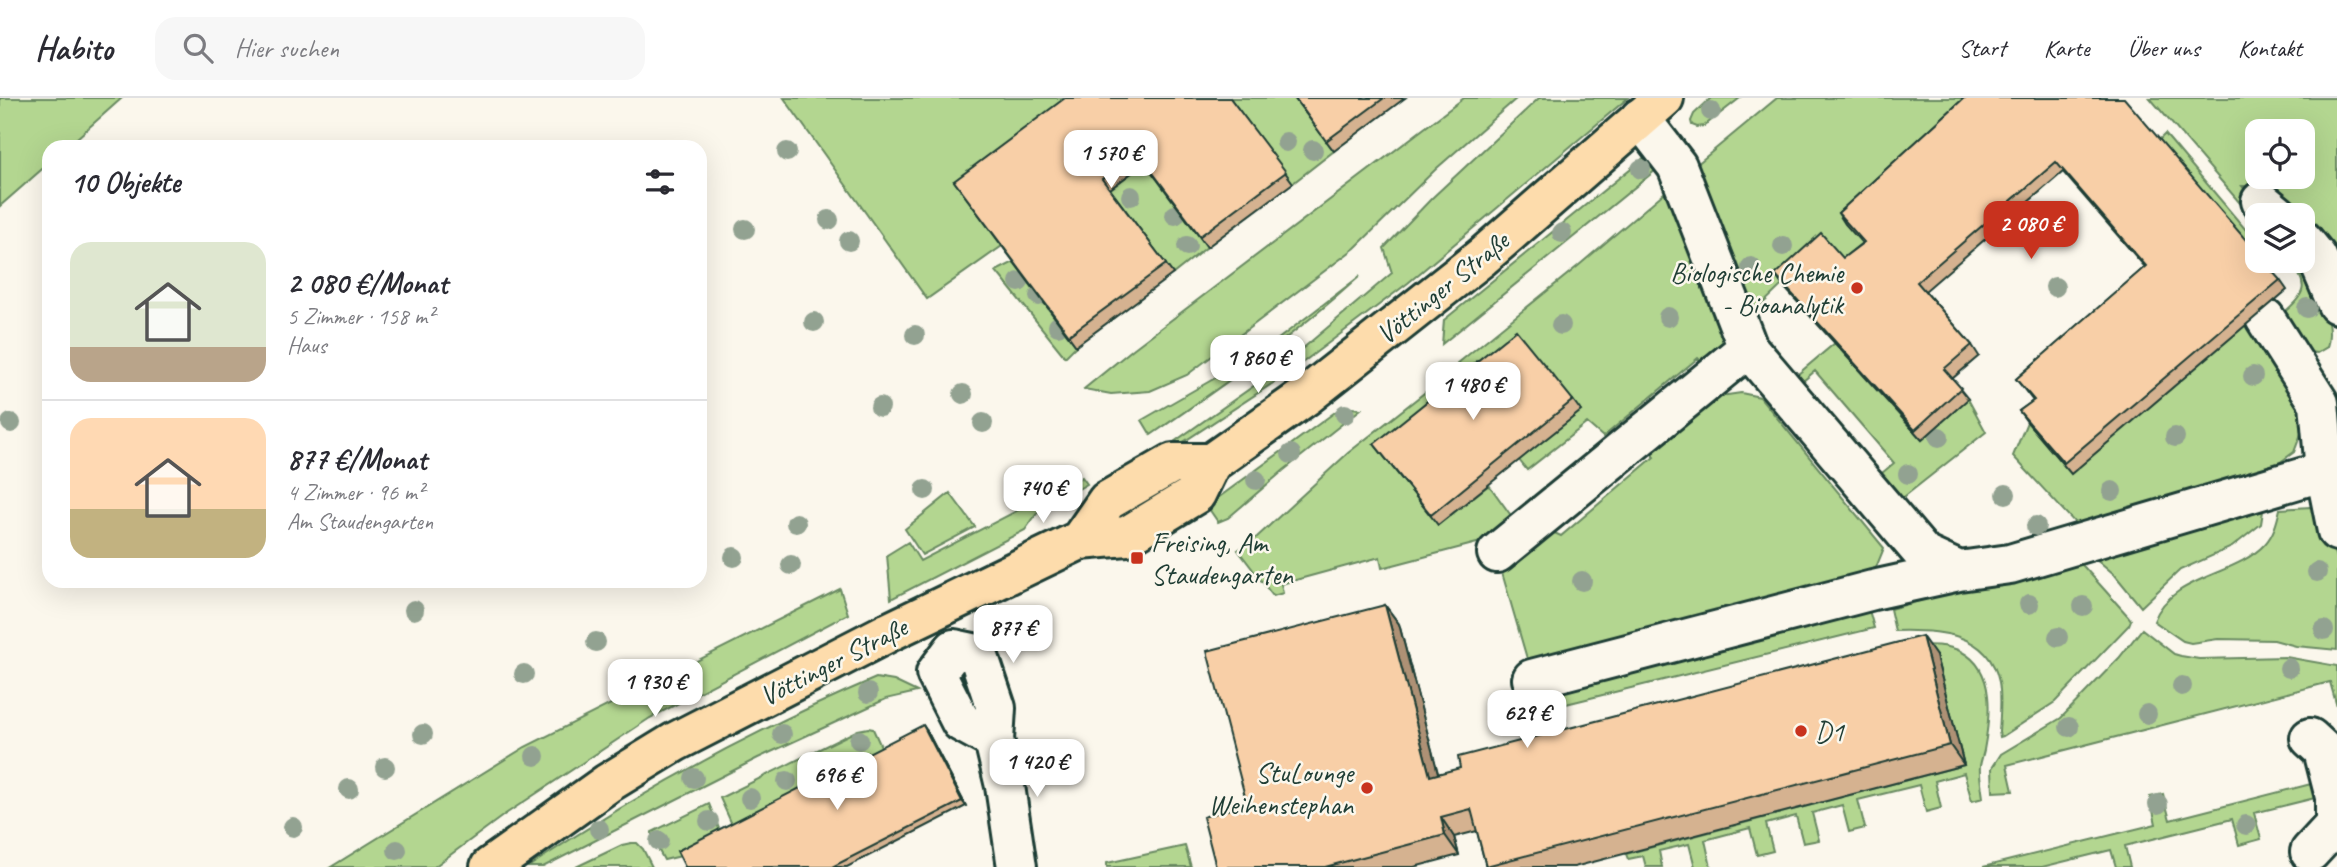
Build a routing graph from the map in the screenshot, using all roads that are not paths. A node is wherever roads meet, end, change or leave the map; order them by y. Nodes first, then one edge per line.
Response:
1 (1652, 108) edge
2 (2315, 255) edge
3 (2337, 304) edge
4 (2265, 318) dead end
5 (1748, 348) junction
6 (2328, 398) edge
7 (2325, 471) junction
8 (2337, 531) edge
9 (1497, 553) dead end
10 (1959, 571) junction
11 (936, 610) junction
12 (1532, 678) dead end
13 (2337, 732) edge
14 (2310, 852) dead end
15 (489, 867) edge
16 (1017, 867) edge

1 - 5 street
1 - 11 main road, Vöttinger Straße
2 - 3 street
4 - 6 street
5 - 9 street
5 - 10 street
6 - 7 street
7 - 8 street
7 - 10 street
10 - 12 street
11 - 15 main road, Vöttinger Straße
11 - 16 street
13 - 14 street

